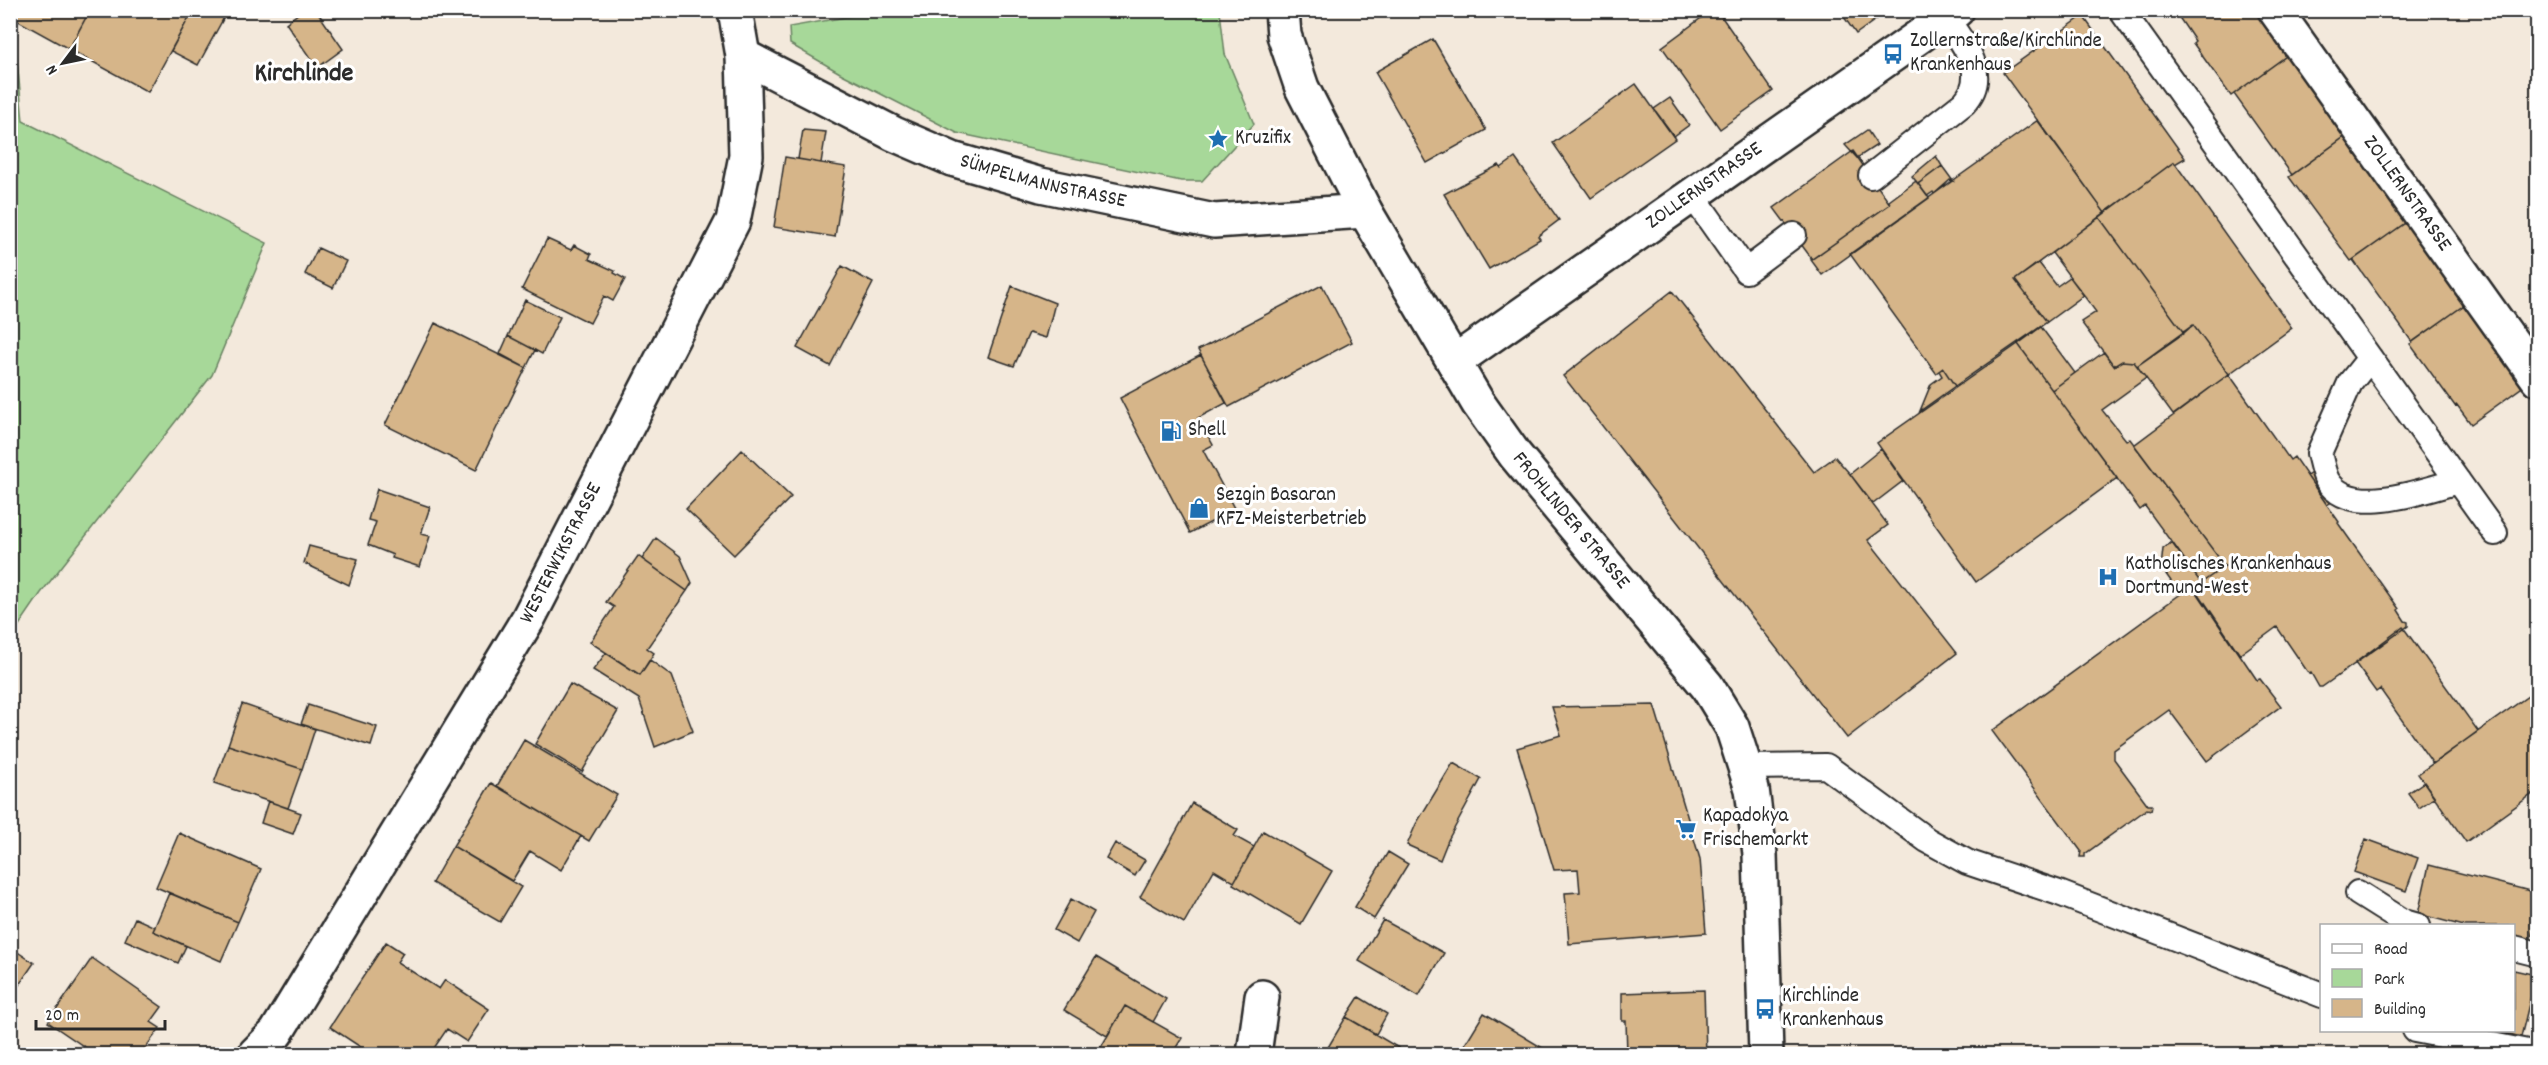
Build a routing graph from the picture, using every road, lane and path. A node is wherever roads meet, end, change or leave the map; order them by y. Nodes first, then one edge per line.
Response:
1 (735, 10) edge
2 (1282, 10) edge
3 (2121, 10) edge
4 (2275, 10) edge
5 (1951, 14) edge
6 (743, 56) junction
7 (1871, 176) dead end
8 (1693, 196) junction
9 (1365, 211) junction
10 (1794, 235) dead end
11 (2370, 358) junction
12 (1455, 362) junction
13 (2538, 378) edge
14 (2458, 481) junction
15 (2495, 533) dead end
16 (1747, 767) junction
17 (2358, 893) dead end
18 (2411, 924) edge
19 (2515, 948) edge
20 (2538, 954) edge
21 (2320, 994) edge
22 (1262, 997) dead end
23 (2425, 1032) edge
24 (255, 1054) edge
25 (1254, 1054) edge
26 (1767, 1054) edge
27 (2538, 1054) edge

1 - 6 street, WESTERWIKSTRASSE
2 - 9 street, FROHLINDER STRASSE
3 - 11 lane
4 - 13 street, ZOLLERNSTRASSE
5 - 7 lane
5 - 8 street, ZOLLERNSTRASSE
6 - 9 street, SÜMPELMANNSTRASSE
6 - 24 street, WESTERWIKSTRASSE
8 - 10 lane
8 - 12 street, ZOLLERNSTRASSE
9 - 12 street, FROHLINDER STRASSE
11 - 14 lane
11 - 14 lane
12 - 16 street, FROHLINDER STRASSE
14 - 15 lane
16 - 21 lane
16 - 26 street, FROHLINDER STRASSE
17 - 18 lane
19 - 20 lane
22 - 25 street
23 - 27 lane

